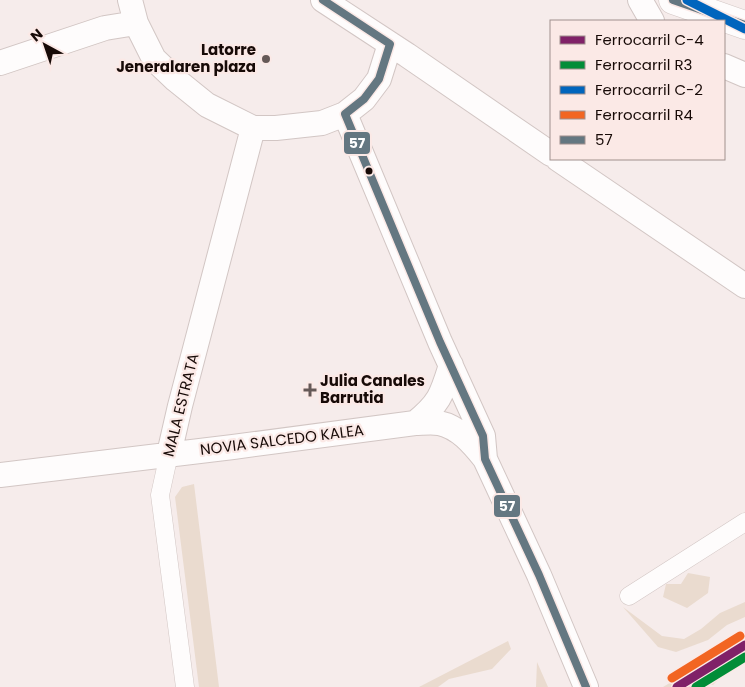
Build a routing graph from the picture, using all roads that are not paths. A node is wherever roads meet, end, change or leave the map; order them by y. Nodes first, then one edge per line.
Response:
1 (130, 0) edge
2 (323, 0) edge
3 (640, 0) edge
4 (679, 1) edge
5 (651, 20) edge
6 (136, 23) junction
7 (745, 25) edge
8 (390, 44) junction
9 (0, 63) edge
10 (725, 66) edge
11 (745, 76) edge
12 (345, 114) junction
13 (253, 128) junction
14 (550, 153) edge
15 (559, 160) edge
16 (745, 286) edge
17 (451, 364) junction
18 (415, 423) junction
19 (169, 454) junction
20 (485, 459) junction
21 (0, 474) edge
22 (745, 522) edge
23 (629, 596) dead end
24 (185, 687) edge
25 (586, 687) edge

1 - 6 street
2 - 8 street
3 - 5 street
4 - 7 street
6 - 9 street
6 - 13 street
8 - 12 street
8 - 14 street
10 - 11 street
12 - 13 street
12 - 17 street
13 - 19 street, MALA ESTRATA
15 - 16 street
17 - 18 street
17 - 20 street
18 - 19 street, NOVIA SALCEDO KALEA
18 - 20 street, NOVIA SALCEDO KALEA
19 - 21 street, NOVIA SALCEDO KALEA
19 - 24 street, MALA ESTRATA
20 - 25 street
22 - 23 street

